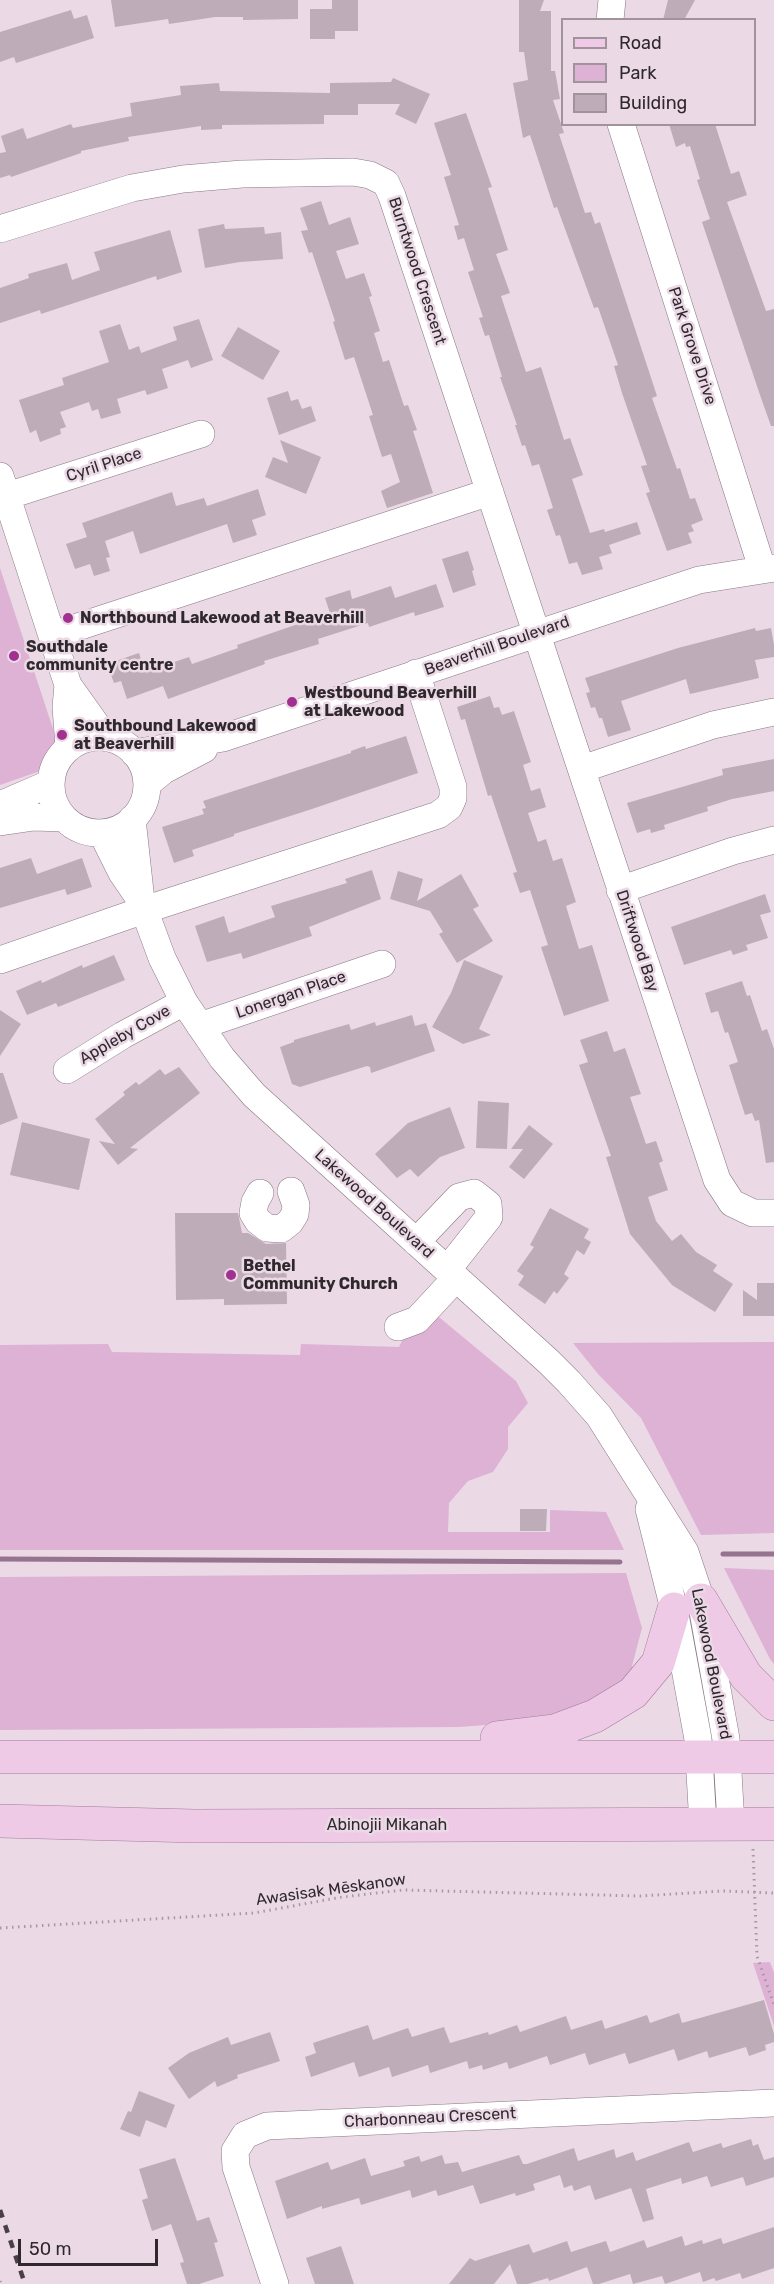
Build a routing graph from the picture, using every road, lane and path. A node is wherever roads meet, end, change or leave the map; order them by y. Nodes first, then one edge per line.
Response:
1 (612, 0) edge
2 (610, 18) edge
3 (622, 126) edge
4 (0, 229) edge
5 (201, 434) dead end
6 (3, 486) edge
7 (490, 492) junction
8 (768, 568) edge
9 (536, 633) junction
10 (53, 635) junction
11 (416, 673) junction
12 (68, 685) junction
13 (774, 712) edge
14 (105, 737) junction
15 (223, 738) junction
16 (69, 747) junction
17 (134, 753) junction
18 (582, 769) junction
19 (51, 783) junction
20 (147, 784) junction
21 (0, 805) edge
22 (64, 818) junction
23 (132, 819) junction
24 (0, 822) edge
25 (102, 833) junction
26 (774, 840) edge
27 (620, 890) junction
28 (143, 906) junction
29 (0, 960) edge
30 (382, 964) dead end
31 (184, 1002) junction
32 (200, 1026) junction
33 (67, 1070) dead end
34 (322, 1157) junction
35 (291, 1191) junction
36 (774, 1213) edge
37 (416, 1242) junction
38 (451, 1274) junction
39 (398, 1327) dead end
40 (688, 1604) junction
41 (774, 1704) edge
42 (0, 1756) edge
43 (332, 1756) junction
44 (713, 1756) junction
45 (774, 1757) edge
46 (0, 1821) edge
47 (774, 1824) edge
48 (725, 1832) junction
49 (774, 1893) edge
50 (754, 1894) junction
51 (0, 1928) edge
52 (774, 2005) edge
53 (774, 2103) edge
54 (275, 2284) edge

1 - 2 street
3 - 8 street, Park Grove Drive
4 - 7 street, Burntwood Crescent
5 - 6 street, Cyril Place
6 - 10 street
7 - 9 street, Burntwood Crescent
7 - 10 street
8 - 9 street, Beaverhill Boulevard
9 - 11 street, Beaverhill Boulevard
9 - 18 street, Driftwood Bay
10 - 12 street
11 - 15 street, Beaverhill Boulevard
11 - 28 street
12 - 14 street
12 - 16 street
13 - 18 street
14 - 16 street
14 - 17 street
15 - 17 street, Beaverhill Boulevard
15 - 20 street, Beaverhill Boulevard
16 - 19 street
17 - 20 street
18 - 27 street, Driftwood Bay
19 - 21 street
19 - 22 street
20 - 23 street
22 - 24 street
22 - 25 street
23 - 25 street
23 - 28 street, Lakewood Boulevard
25 - 28 street, Lakewood Boulevard
26 - 27 street
27 - 36 street, Driftwood Bay
28 - 29 street
28 - 31 street, Lakewood Boulevard
30 - 32 street, Lonergan Place
31 - 32 street, Lakewood Boulevard
31 - 33 street, Appleby Cove
32 - 34 street, Lakewood Boulevard
34 - 35 street
34 - 37 street, Lakewood Boulevard
35 - 35 street
37 - 38 street, Lakewood Boulevard
37 - 38 street
38 - 39 street
38 - 40 street, Lakewood Boulevard
40 - 41 main road
40 - 43 main road
40 - 44 street, Lakewood Boulevard
42 - 43 main road
43 - 44 main road
44 - 45 main road
44 - 48 street, Lakewood Boulevard
46 - 48 main road, Abinojii Mikanah
47 - 48 main road, Abinojii Mikanah
48 - 50 path
49 - 50 path, Awasisak Mēskanow
50 - 51 path, Awasisak Mēskanow
50 - 52 path
53 - 54 street, Charbonneau Crescent

